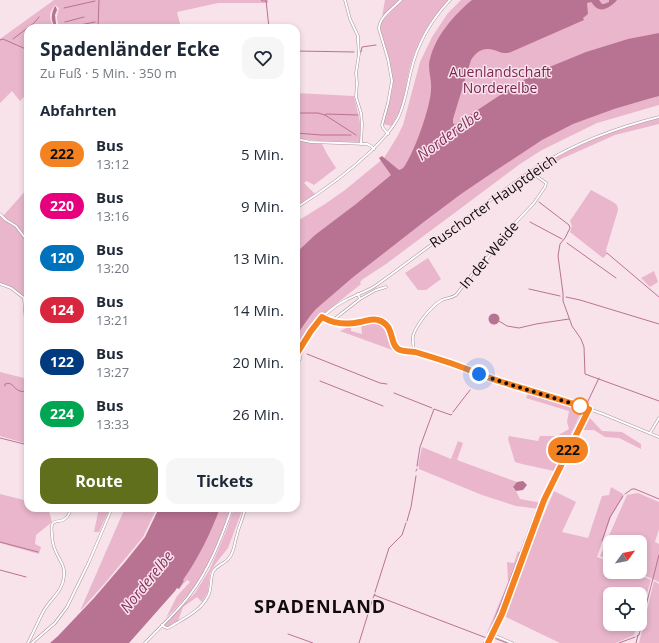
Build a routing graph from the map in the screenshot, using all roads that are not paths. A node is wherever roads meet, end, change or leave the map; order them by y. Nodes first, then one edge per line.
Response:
1 (345, 0) edge
2 (401, 0) edge
3 (450, 0) edge
4 (659, 116) edge
5 (388, 134) junction
6 (300, 140) edge
7 (361, 144) junction
8 (374, 148) junction
9 (546, 162) junction
10 (535, 175) junction
11 (521, 178) junction
12 (300, 205) edge
13 (0, 214) edge
14 (24, 237) edge
15 (0, 284) edge
16 (386, 287) dead end
17 (358, 294) junction
18 (24, 298) edge
19 (360, 298) junction
20 (322, 317) junction
21 (332, 321) junction
22 (303, 343) junction
23 (300, 348) edge
24 (414, 352) junction
25 (300, 359) edge
26 (586, 408) junction
27 (659, 418) edge
28 (650, 433) junction
29 (659, 437) edge
30 (70, 512) edge
31 (110, 512) edge
32 (231, 512) edge
33 (244, 512) edge
34 (162, 625) junction
35 (493, 635) junction
36 (28, 643) edge
37 (32, 643) edge
38 (145, 643) edge
39 (488, 643) edge
40 (512, 643) edge

1 - 7 street
2 - 5 street
3 - 5 street
4 - 9 street, Ruschorter Hauptdeich
5 - 8 street
6 - 7 street
7 - 8 street
8 - 12 street
9 - 10 street
9 - 11 street, Ruschorter Hauptdeich
10 - 11 street
10 - 24 street, In der Weide
11 - 17 street, Ruschorter Hauptdeich
13 - 14 street
15 - 18 street
16 - 19 street
17 - 19 street
17 - 20 street, Ruschorter Hauptdeich
19 - 21 street
20 - 21 street
20 - 22 street, Ruschorter Hauptdeich
21 - 24 street
22 - 23 street, Ruschorter Hauptdeich
22 - 25 street
24 - 26 street
26 - 28 street
26 - 35 street
27 - 28 street
28 - 29 street
30 - 36 street
31 - 37 street
32 - 34 street
33 - 34 street
34 - 38 street
35 - 39 street
35 - 40 street

